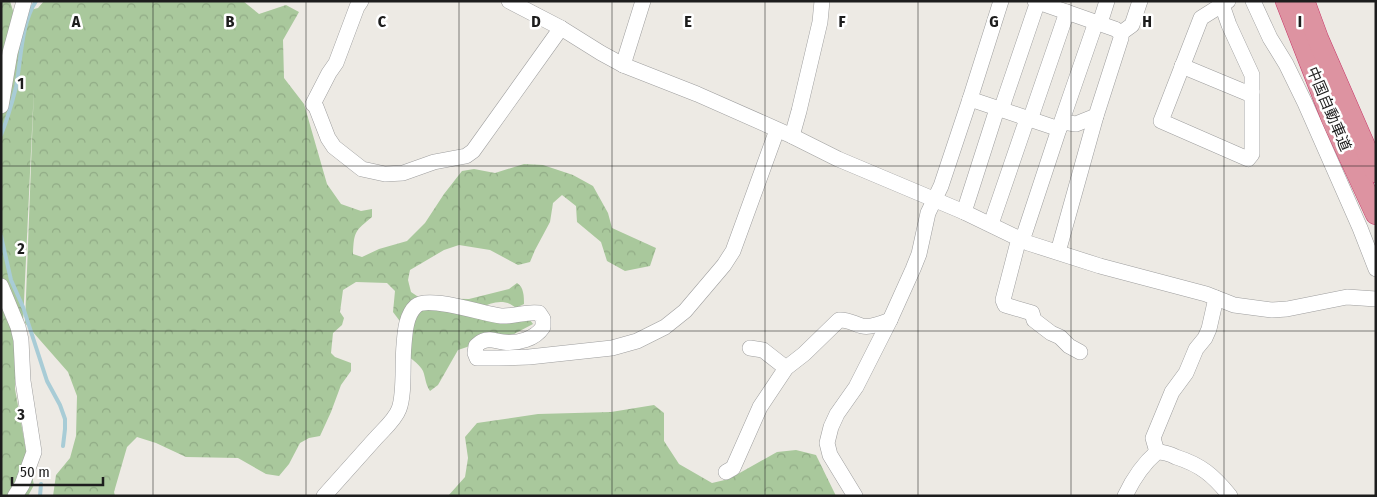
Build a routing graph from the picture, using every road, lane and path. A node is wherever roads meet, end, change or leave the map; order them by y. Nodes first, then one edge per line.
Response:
1 (24, 1) edge
2 (361, 1) edge
3 (508, 1) edge
4 (643, 1) edge
5 (822, 1) edge
6 (1001, 1) edge
7 (1107, 1) edge
8 (1140, 1) edge
9 (1254, 1) edge
10 (1286, 1) edge
11 (1304, 1) edge
12 (1037, 2) edge
13 (1225, 3) edge
14 (1070, 9) edge
15 (1098, 23) junction
16 (561, 28) junction
17 (1121, 33) junction
18 (622, 65) junction
19 (1182, 66) junction
20 (1252, 92) junction
21 (970, 99) junction
22 (1, 106) edge
23 (999, 109) junction
24 (1096, 116) junction
25 (1028, 119) junction
26 (1061, 126) junction
27 (777, 130) junction
28 (792, 136) junction
29 (1376, 172) edge
30 (934, 198) junction
31 (964, 212) junction
32 (1376, 214) edge
33 (991, 224) junction
34 (1020, 240) junction
35 (1058, 252) junction
36 (1376, 269) edge
37 (1, 286) edge
38 (1216, 298) junction
39 (1376, 300) edge
40 (890, 320) junction
41 (750, 348) dead end
42 (1080, 352) dead end
43 (786, 368) junction
44 (1157, 452) junction
45 (726, 472) dead end
46 (16, 496) edge
47 (324, 496) edge
48 (855, 496) edge
49 (1125, 496) edge
50 (1230, 496) edge

1 - 22 street
2 - 16 street
3 - 16 street
4 - 18 street
5 - 28 street
6 - 21 street
7 - 15 street
8 - 17 street
9 - 36 street
10 - 32 highway, 中国自動車道
11 - 29 highway, 中国自動車道
12 - 14 street
12 - 23 street
13 - 19 street
13 - 20 street
14 - 15 street
14 - 25 street
15 - 17 street
15 - 26 street
16 - 18 street
17 - 24 street
18 - 27 street
19 - 20 street
19 - 20 street
21 - 23 street
21 - 30 street
23 - 25 street
23 - 31 street
24 - 26 street
24 - 35 street
25 - 26 street
25 - 33 street
26 - 34 street
27 - 28 street
27 - 47 street
28 - 30 street
30 - 31 street
30 - 40 street
31 - 33 street
33 - 34 street
34 - 35 street
34 - 42 street
35 - 38 street
37 - 46 street
38 - 39 street
38 - 44 street
40 - 43 street
40 - 48 street
41 - 43 street
43 - 45 street
44 - 49 street
44 - 50 street

